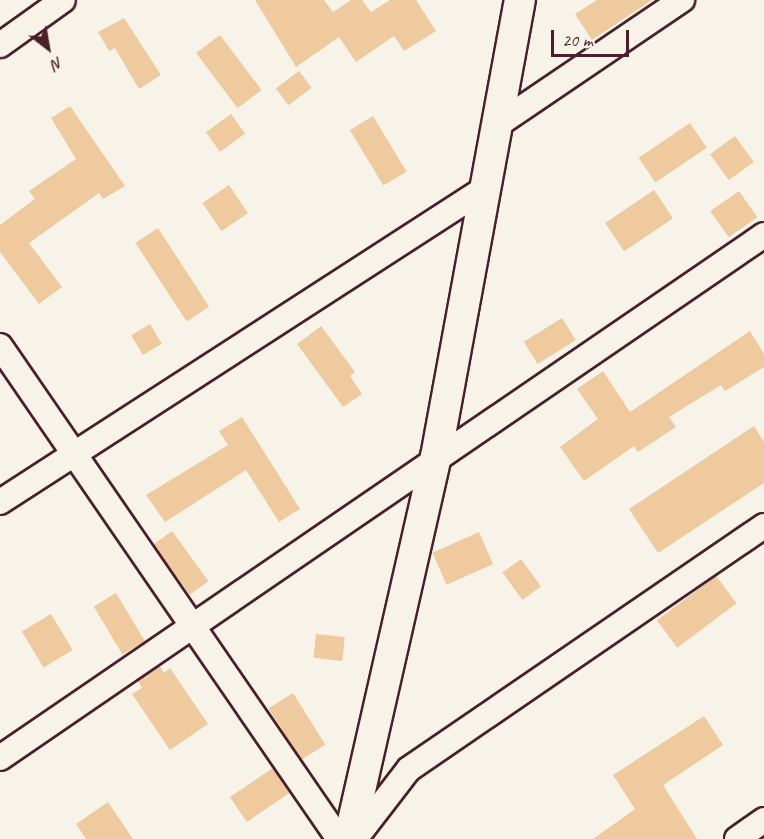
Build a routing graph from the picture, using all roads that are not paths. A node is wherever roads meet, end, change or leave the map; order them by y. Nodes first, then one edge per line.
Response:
1 (520, 0) edge
2 (682, 0) edge
3 (56, 2) edge
4 (0, 45) edge
5 (500, 123) junction
6 (484, 189) junction
7 (764, 235) edge
8 (0, 346) edge
9 (74, 452) junction
10 (436, 457) junction
11 (0, 502) edge
12 (764, 526) edge
13 (193, 624) junction
14 (0, 758) edge
15 (764, 820) edge
16 (339, 839) edge
17 (349, 839) edge
18 (355, 839) edge
19 (736, 839) edge

1 - 5 street
2 - 5 street
3 - 4 street
5 - 6 street
6 - 9 street
6 - 10 street
7 - 10 street
8 - 9 street
9 - 11 street
9 - 13 street
10 - 13 street
10 - 17 street
12 - 18 street
13 - 14 street
13 - 16 street
15 - 19 street

